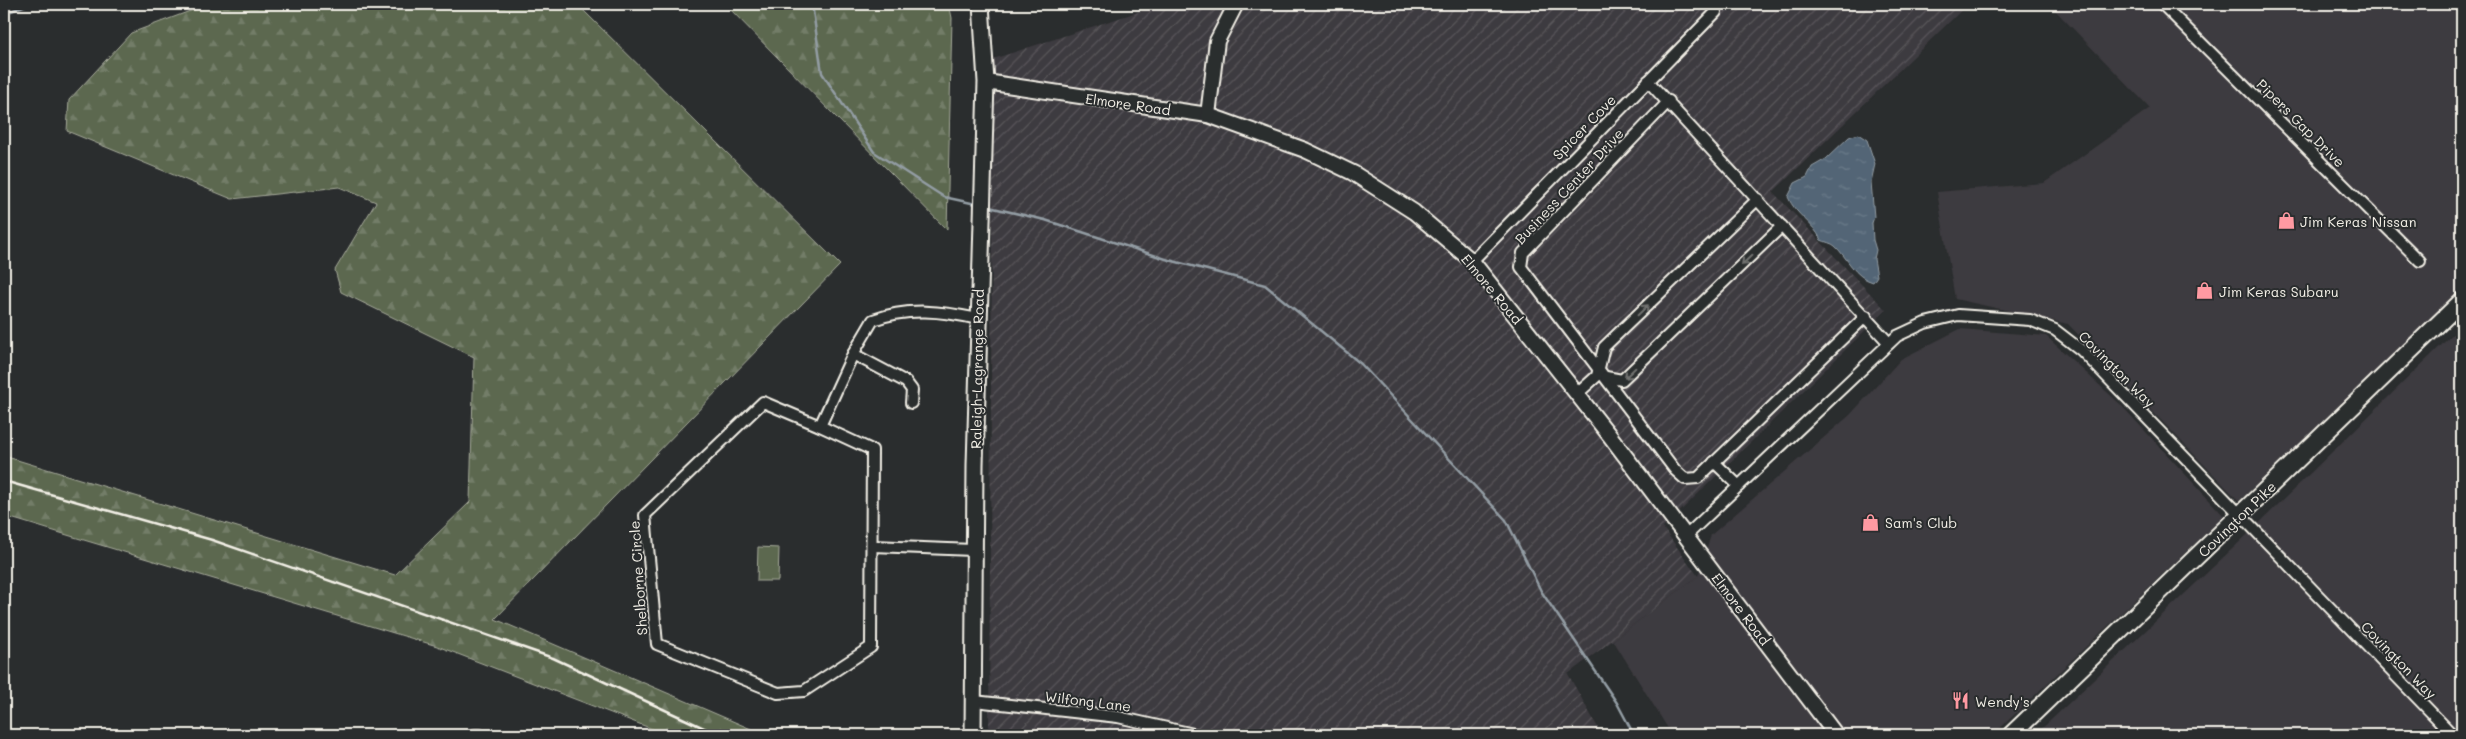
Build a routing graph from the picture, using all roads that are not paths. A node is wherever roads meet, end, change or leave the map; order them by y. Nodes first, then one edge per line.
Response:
1 (981, 4) edge
2 (1236, 4) edge
3 (2162, 4) edge
4 (1716, 12) dead end
5 (1648, 81) junction
6 (986, 82) junction
7 (1669, 101) junction
8 (1208, 115) junction
9 (1758, 198) junction
10 (1782, 226) junction
11 (1472, 261) junction
12 (2420, 261) dead end
13 (2462, 301) edge
14 (1866, 316) junction
15 (978, 319) junction
16 (1889, 343) junction
17 (853, 354) junction
18 (1601, 374) junction
19 (1577, 394) junction
20 (911, 403) dead end
21 (820, 426) junction
22 (1714, 462) junction
23 (1739, 486) junction
24 (2240, 516) junction
25 (1686, 536) junction
26 (873, 546) junction
27 (973, 550) junction
28 (974, 701) junction
29 (475, 735) edge
30 (480, 735) edge
31 (973, 735) edge
32 (1198, 735) edge
33 (1836, 735) edge
34 (2011, 735) edge
35 (2452, 735) edge

1 - 6 main road, Raleigh-Lagrange Road
2 - 8 street
3 - 12 street, Pipers Gap Drive
4 - 5 street, Spicer Cove
5 - 7 street
5 - 11 street, Spicer Cove
6 - 8 street, Elmore Road
6 - 15 main road, Raleigh-Lagrange Road
7 - 9 street
7 - 18 street, Business Center Drive
8 - 11 street, Elmore Road
9 - 10 street
18 -> 9 street
10 - 14 street
10 -> 18 street
11 - 19 street, Elmore Road
13 - 24 main road, Covington Pike
14 - 16 street
14 - 22 street
15 - 17 street
15 - 27 main road, Raleigh-Lagrange Road
16 - 23 street, Covington Way
16 - 24 street, Covington Way
17 - 20 street
17 - 21 street
18 - 19 street
18 - 22 street, Business Center Drive
19 - 25 street, Elmore Road
21 - 26 street, Shelborne Circle
21 - 26 street, Shelborne Circle
22 - 23 street
23 - 25 street, Covington Way
24 - 34 main road, Covington Pike
24 - 35 street, Covington Way
25 - 33 street, Elmore Road
26 - 27 street
27 - 28 main road, Raleigh-Lagrange Road
28 - 31 main road, Raleigh-Lagrange Road
28 - 32 street, Wilfong Lane
29 - 30 street

